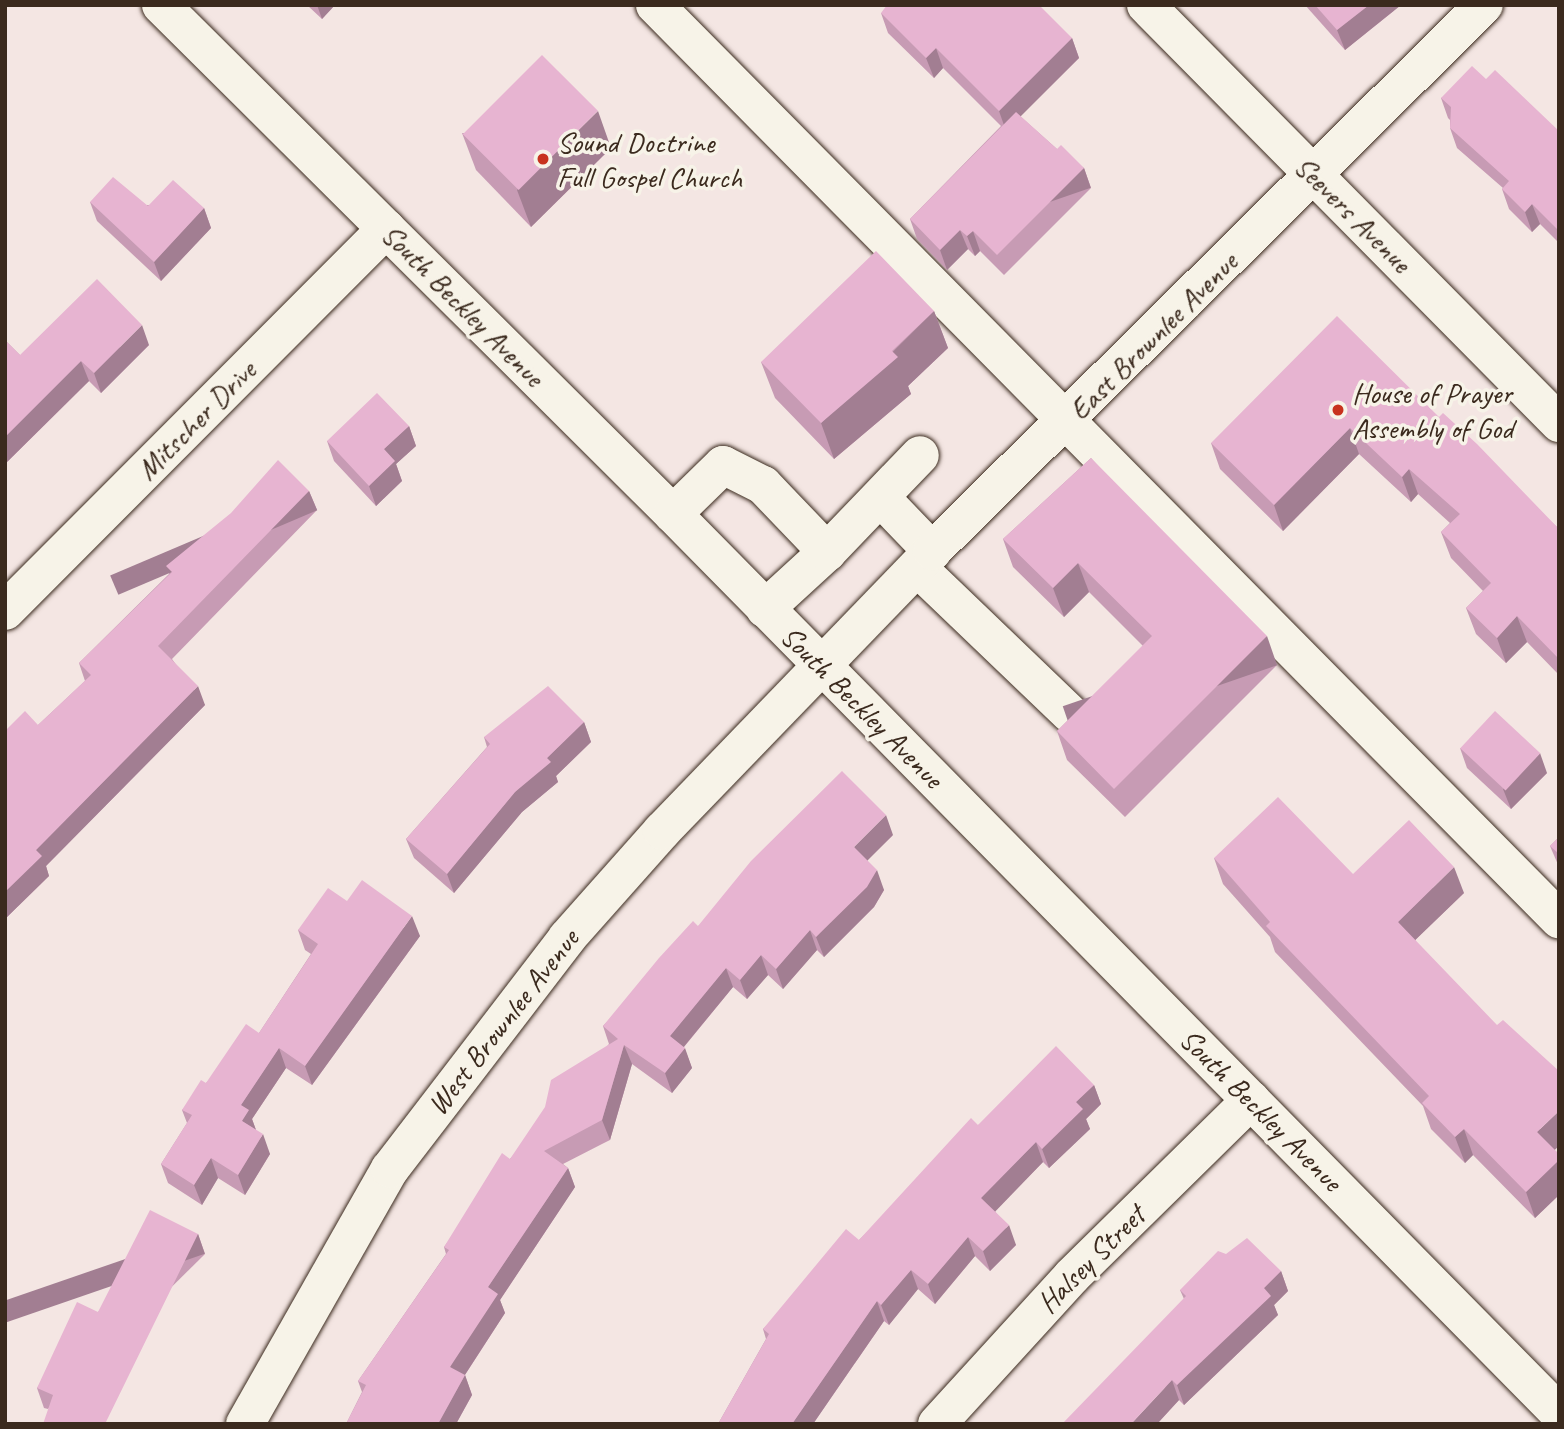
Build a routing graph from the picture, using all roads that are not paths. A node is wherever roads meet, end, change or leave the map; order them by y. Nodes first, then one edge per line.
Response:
1 (161, 5) edge
2 (655, 5) edge
3 (1146, 5) edge
4 (1484, 5) edge
5 (1315, 176) junction
6 (386, 229) junction
7 (1066, 421) junction
8 (1559, 423) edge
9 (920, 456) dead end
10 (881, 498) junction
11 (673, 514) junction
12 (827, 552) junction
13 (926, 560) junction
14 (765, 608) junction
15 (5, 611) edge
16 (823, 667) junction
17 (1070, 714) edge
18 (1559, 919) edge
19 (1251, 1100) junction
20 (1559, 1413) edge
21 (245, 1424) edge
22 (937, 1424) edge

1 - 6 street, South Beckley Avenue
2 - 7 street
3 - 5 street, Seevers Avenue
4 - 5 street, East Brownlee Avenue
5 - 7 street, East Brownlee Avenue
5 - 8 street, Seevers Avenue
6 - 11 street, South Beckley Avenue
6 - 15 street, Mitscher Drive
7 - 13 street, East Brownlee Avenue
7 - 18 street
9 - 10 street
10 - 12 street
10 - 13 street
11 - 12 street
11 - 14 street, South Beckley Avenue
12 - 14 street
13 - 16 street, East Brownlee Avenue
13 - 17 street
14 - 16 street, South Beckley Avenue
16 - 19 street, South Beckley Avenue
16 - 21 street, West Brownlee Avenue
19 - 20 street, South Beckley Avenue
19 - 22 street, Halsey Street

